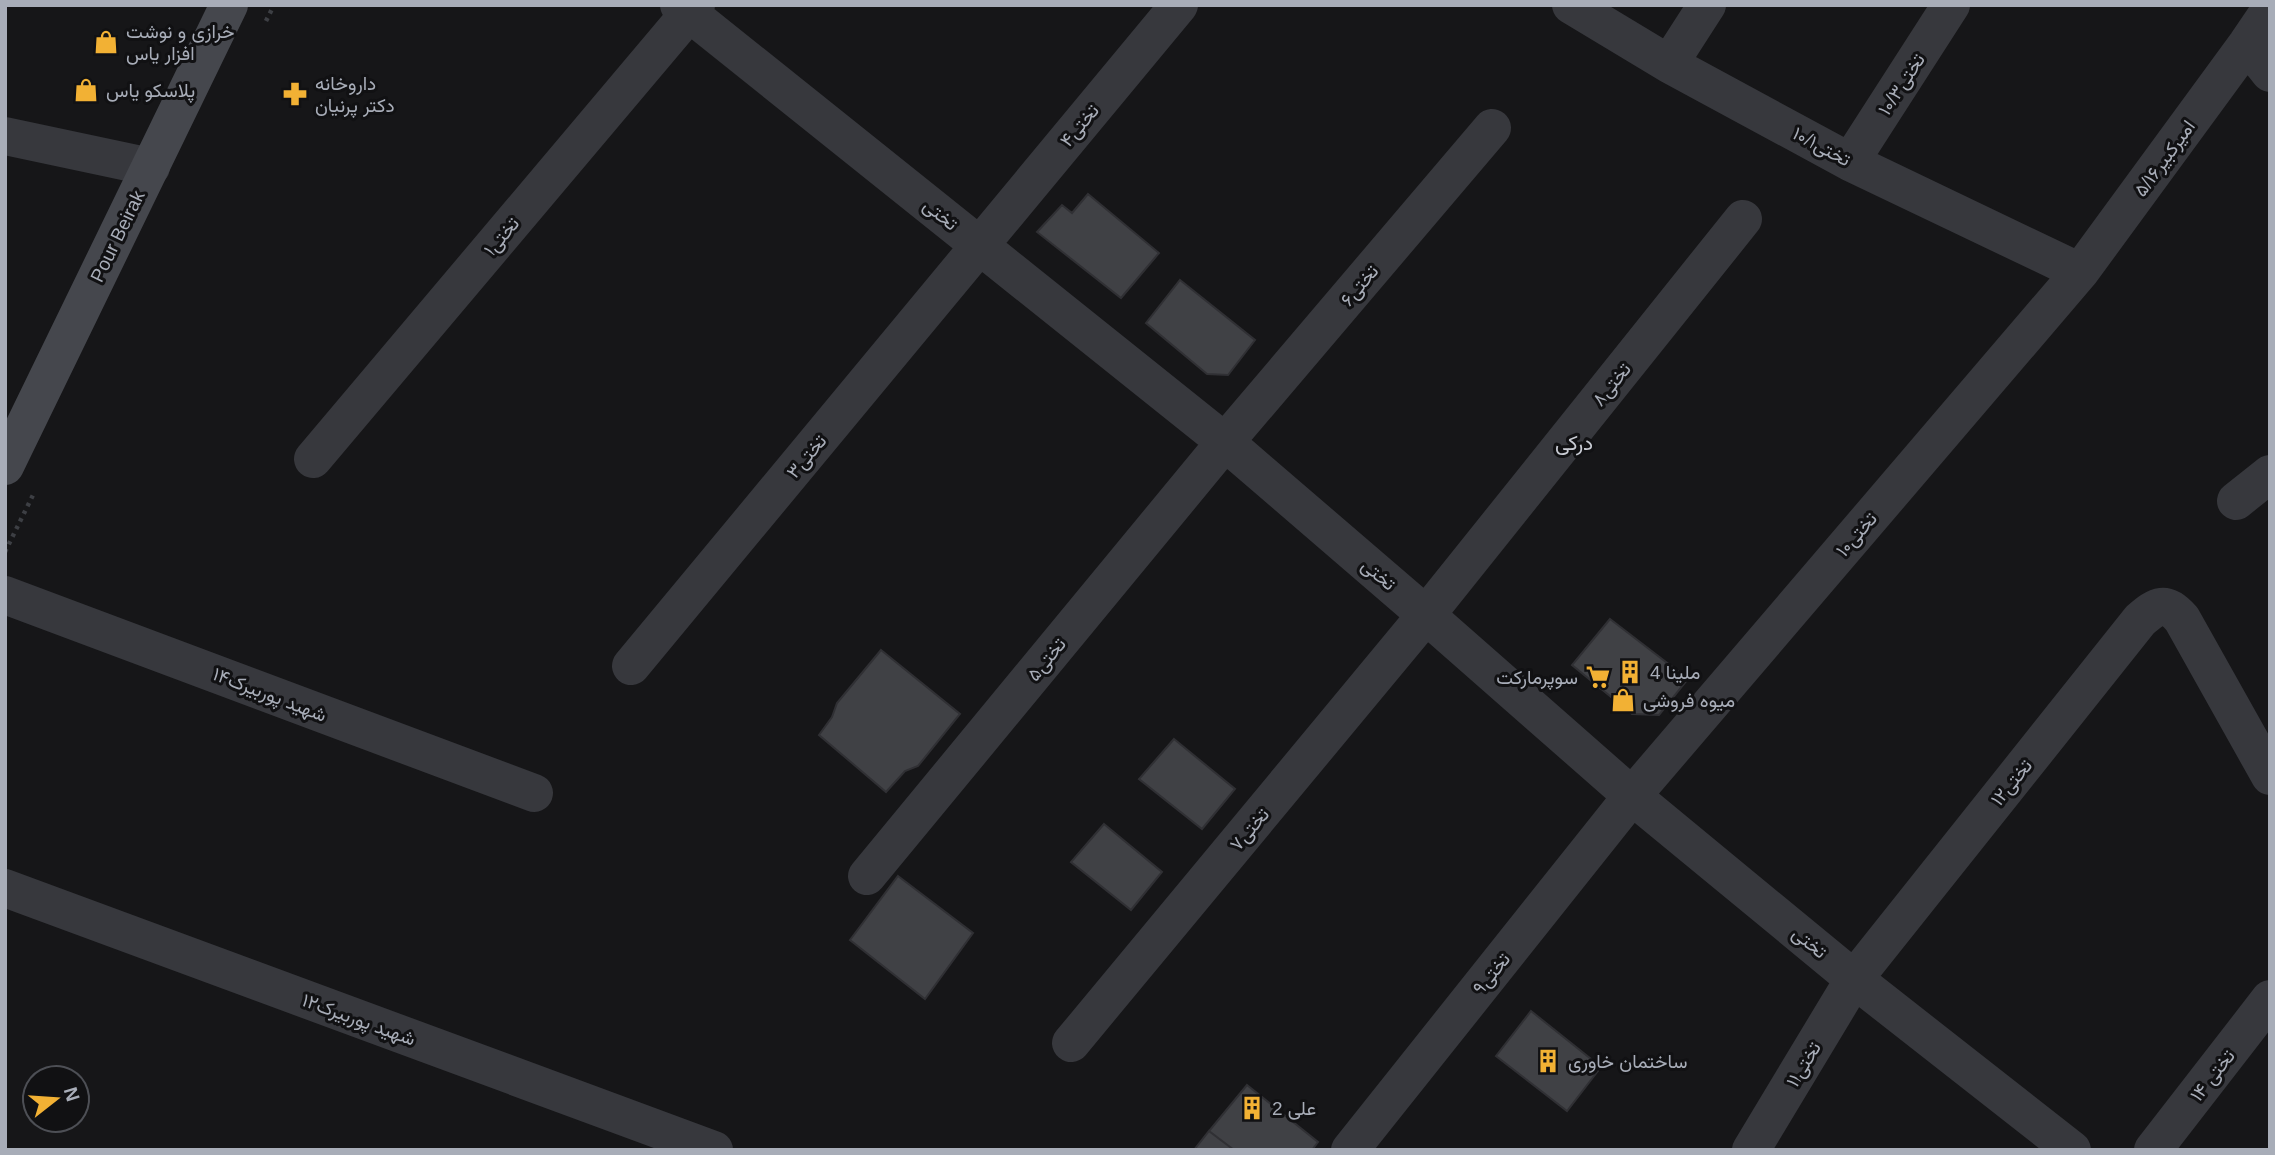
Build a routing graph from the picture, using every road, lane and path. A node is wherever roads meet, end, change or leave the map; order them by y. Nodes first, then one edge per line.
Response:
1 (229, 5) edge
2 (1179, 5) edge
3 (1571, 5) edge
4 (1707, 5) edge
5 (1951, 5) edge
6 (688, 8) edge
7 (2270, 10) edge
8 (2259, 59) edge
9 (1669, 64) junction
10 (1492, 128) dead end
11 (5, 136) edge
12 (1850, 162) junction
13 (151, 167) junction
14 (1743, 219) dead end
15 (980, 245) junction
16 (2080, 272) junction
17 (1225, 442) junction
18 (313, 459) dead end
19 (6, 465) edge
20 (2270, 474) edge
21 (2236, 501) dead end
22 (5, 595) edge
23 (1426, 615) junction
24 (631, 666) dead end
25 (2270, 776) edge
26 (534, 793) dead end
27 (1632, 796) junction
28 (867, 876) dead end
29 (5, 888) edge
30 (1854, 979) junction
31 (2270, 999) edge
32 (1071, 1043) dead end
33 (713, 1150) edge
34 (1350, 1150) edge
35 (1751, 1150) edge
36 (2072, 1150) edge
37 (2153, 1150) edge

1 - 13 street, Pour Beirak
2 - 15 street, تختی۴
3 - 9 street, تختی۱۰/۱
4 - 9 street
5 - 12 street, تختی۱۰/۳
6 - 15 street, تختی
6 - 18 street, تختی۱
7 - 8 street, امیرکبیر۵/۱۶
8 - 16 street, امیرکبیر۵/۱۶
9 - 12 street, تختی۱۰/۱
10 - 17 street, تختی۶
11 - 13 street
12 - 16 street, تختی۱۰/۱
13 - 19 street, Pour Beirak
14 - 23 street, تختی۸
15 - 17 street, تختی
15 - 24 street, تختی۳
16 - 27 street, تختی۱۰
17 - 23 street, تختی
17 - 28 street, تختی۵
20 - 21 street
22 - 26 street, شهید پوربیرک۱۴
23 - 27 street, تختی
23 - 32 street, تختی۷
25 - 30 street, تختی۱۲
27 - 30 street, تختی
27 - 34 street, تختی۹
29 - 33 street, شهید پوربیرک۱۲
30 - 35 street, تختی۱۱
30 - 36 street, تختی
31 - 37 street, تختی ۱۴

